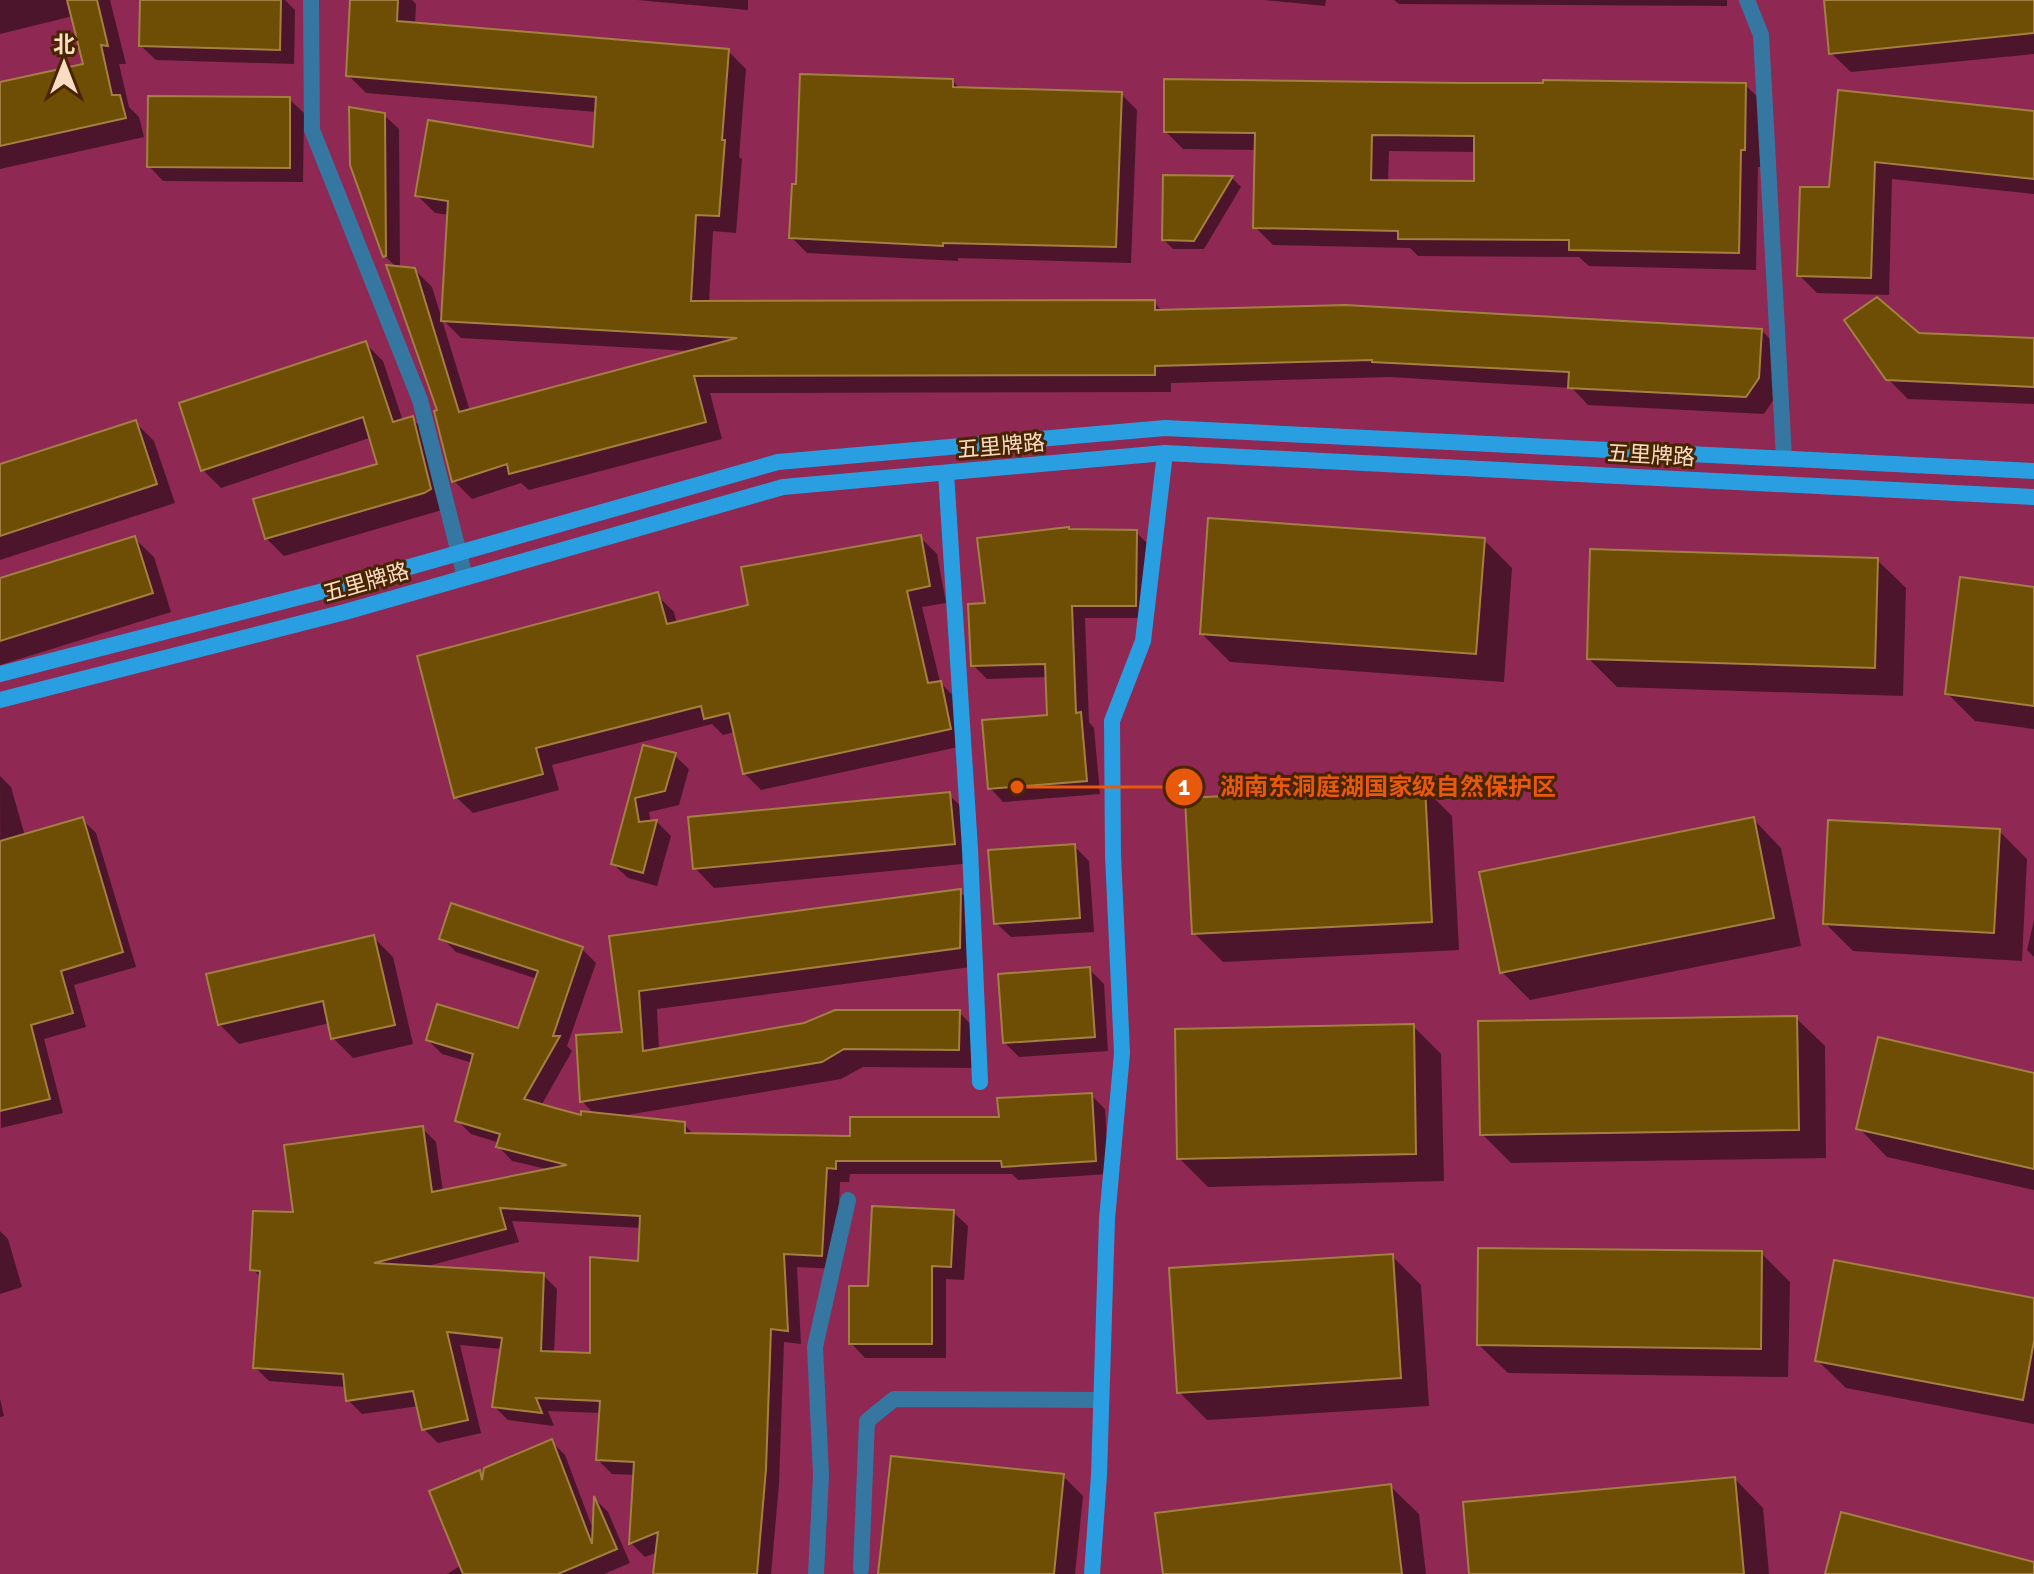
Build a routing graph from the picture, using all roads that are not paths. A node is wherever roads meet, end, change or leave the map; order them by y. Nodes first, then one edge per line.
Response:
1 (311, 0) edge
2 (1747, 0) edge
3 (1165, 453) junction
4 (1784, 458) junction
5 (2034, 471) edge
6 (946, 473) junction
7 (2034, 497) edge
8 (458, 553) junction
9 (465, 577) junction
10 (0, 674) edge
11 (0, 700) edge
12 (980, 1082) dead end
13 (848, 1200) dead end
14 (1101, 1400) junction
15 (861, 1569) dead end
16 (816, 1574) edge
17 (1092, 1574) edge

1 - 8 street
2 - 4 street
3 - 6 main road, 五里牌路
3 - 7 main road, 五里牌路
3 - 14 main road
4 - 5 main road, 五里牌路
4 - 8 main road, 五里牌路
6 - 9 main road, 五里牌路
6 - 12 main road
8 - 9 street
8 - 10 main road, 五里牌路
9 - 11 main road, 五里牌路
13 - 16 street
14 - 15 street
14 - 17 main road

